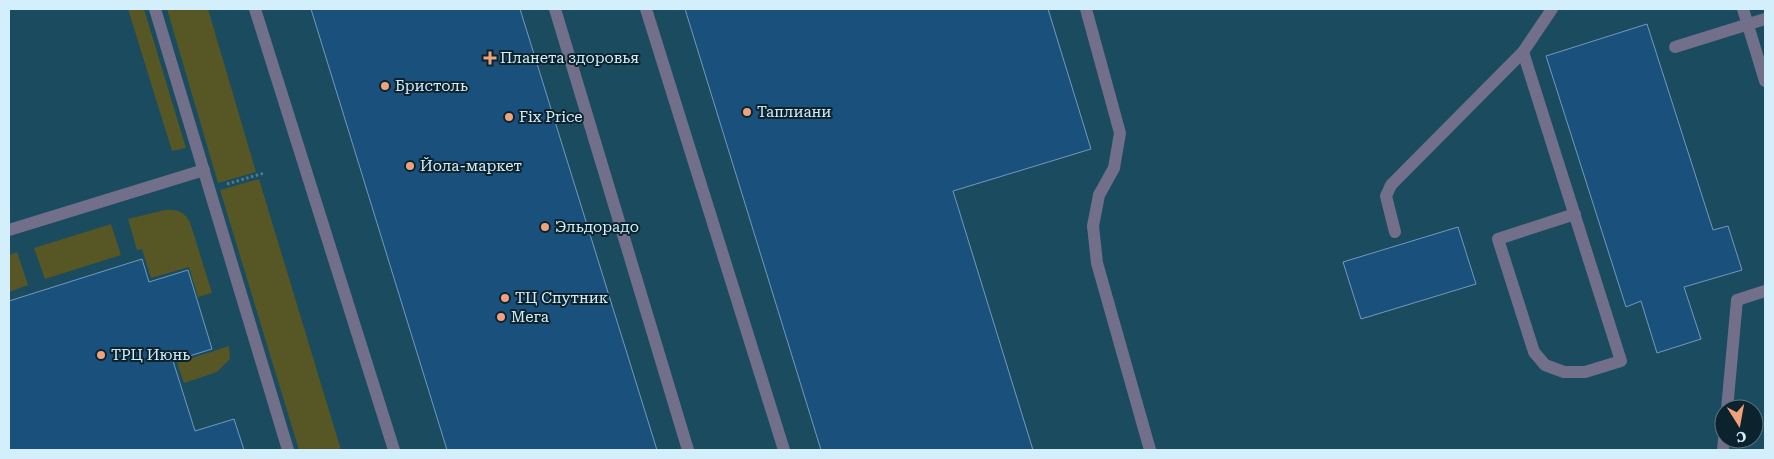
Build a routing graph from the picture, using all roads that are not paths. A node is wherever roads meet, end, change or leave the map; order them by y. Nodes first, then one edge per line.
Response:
1 (155, 9) edge
2 (256, 9) edge
3 (555, 9) edge
4 (646, 9) edge
5 (1086, 9) edge
6 (1552, 9) edge
7 (1743, 9) edge
8 (1765, 19) edge
9 (1748, 24) junction
10 (1675, 47) dead end
11 (1523, 52) junction
12 (1765, 81) edge
13 (204, 170) junction
14 (1574, 214) junction
15 (9, 230) edge
16 (1395, 232) dead end
17 (1765, 291) edge
18 (1728, 399) edge
19 (288, 450) edge
20 (394, 450) edge
21 (688, 450) edge
22 (784, 450) edge
23 (1150, 450) edge

1 - 13 lane
2 - 20 lane
3 - 21 lane
4 - 22 lane
5 - 23 lane
6 - 11 lane
7 - 9 lane
8 - 9 lane
9 - 10 lane
9 - 12 lane
11 - 14 lane
11 - 16 lane
13 - 15 lane
13 - 19 lane
14 - 14 lane
17 - 18 lane

